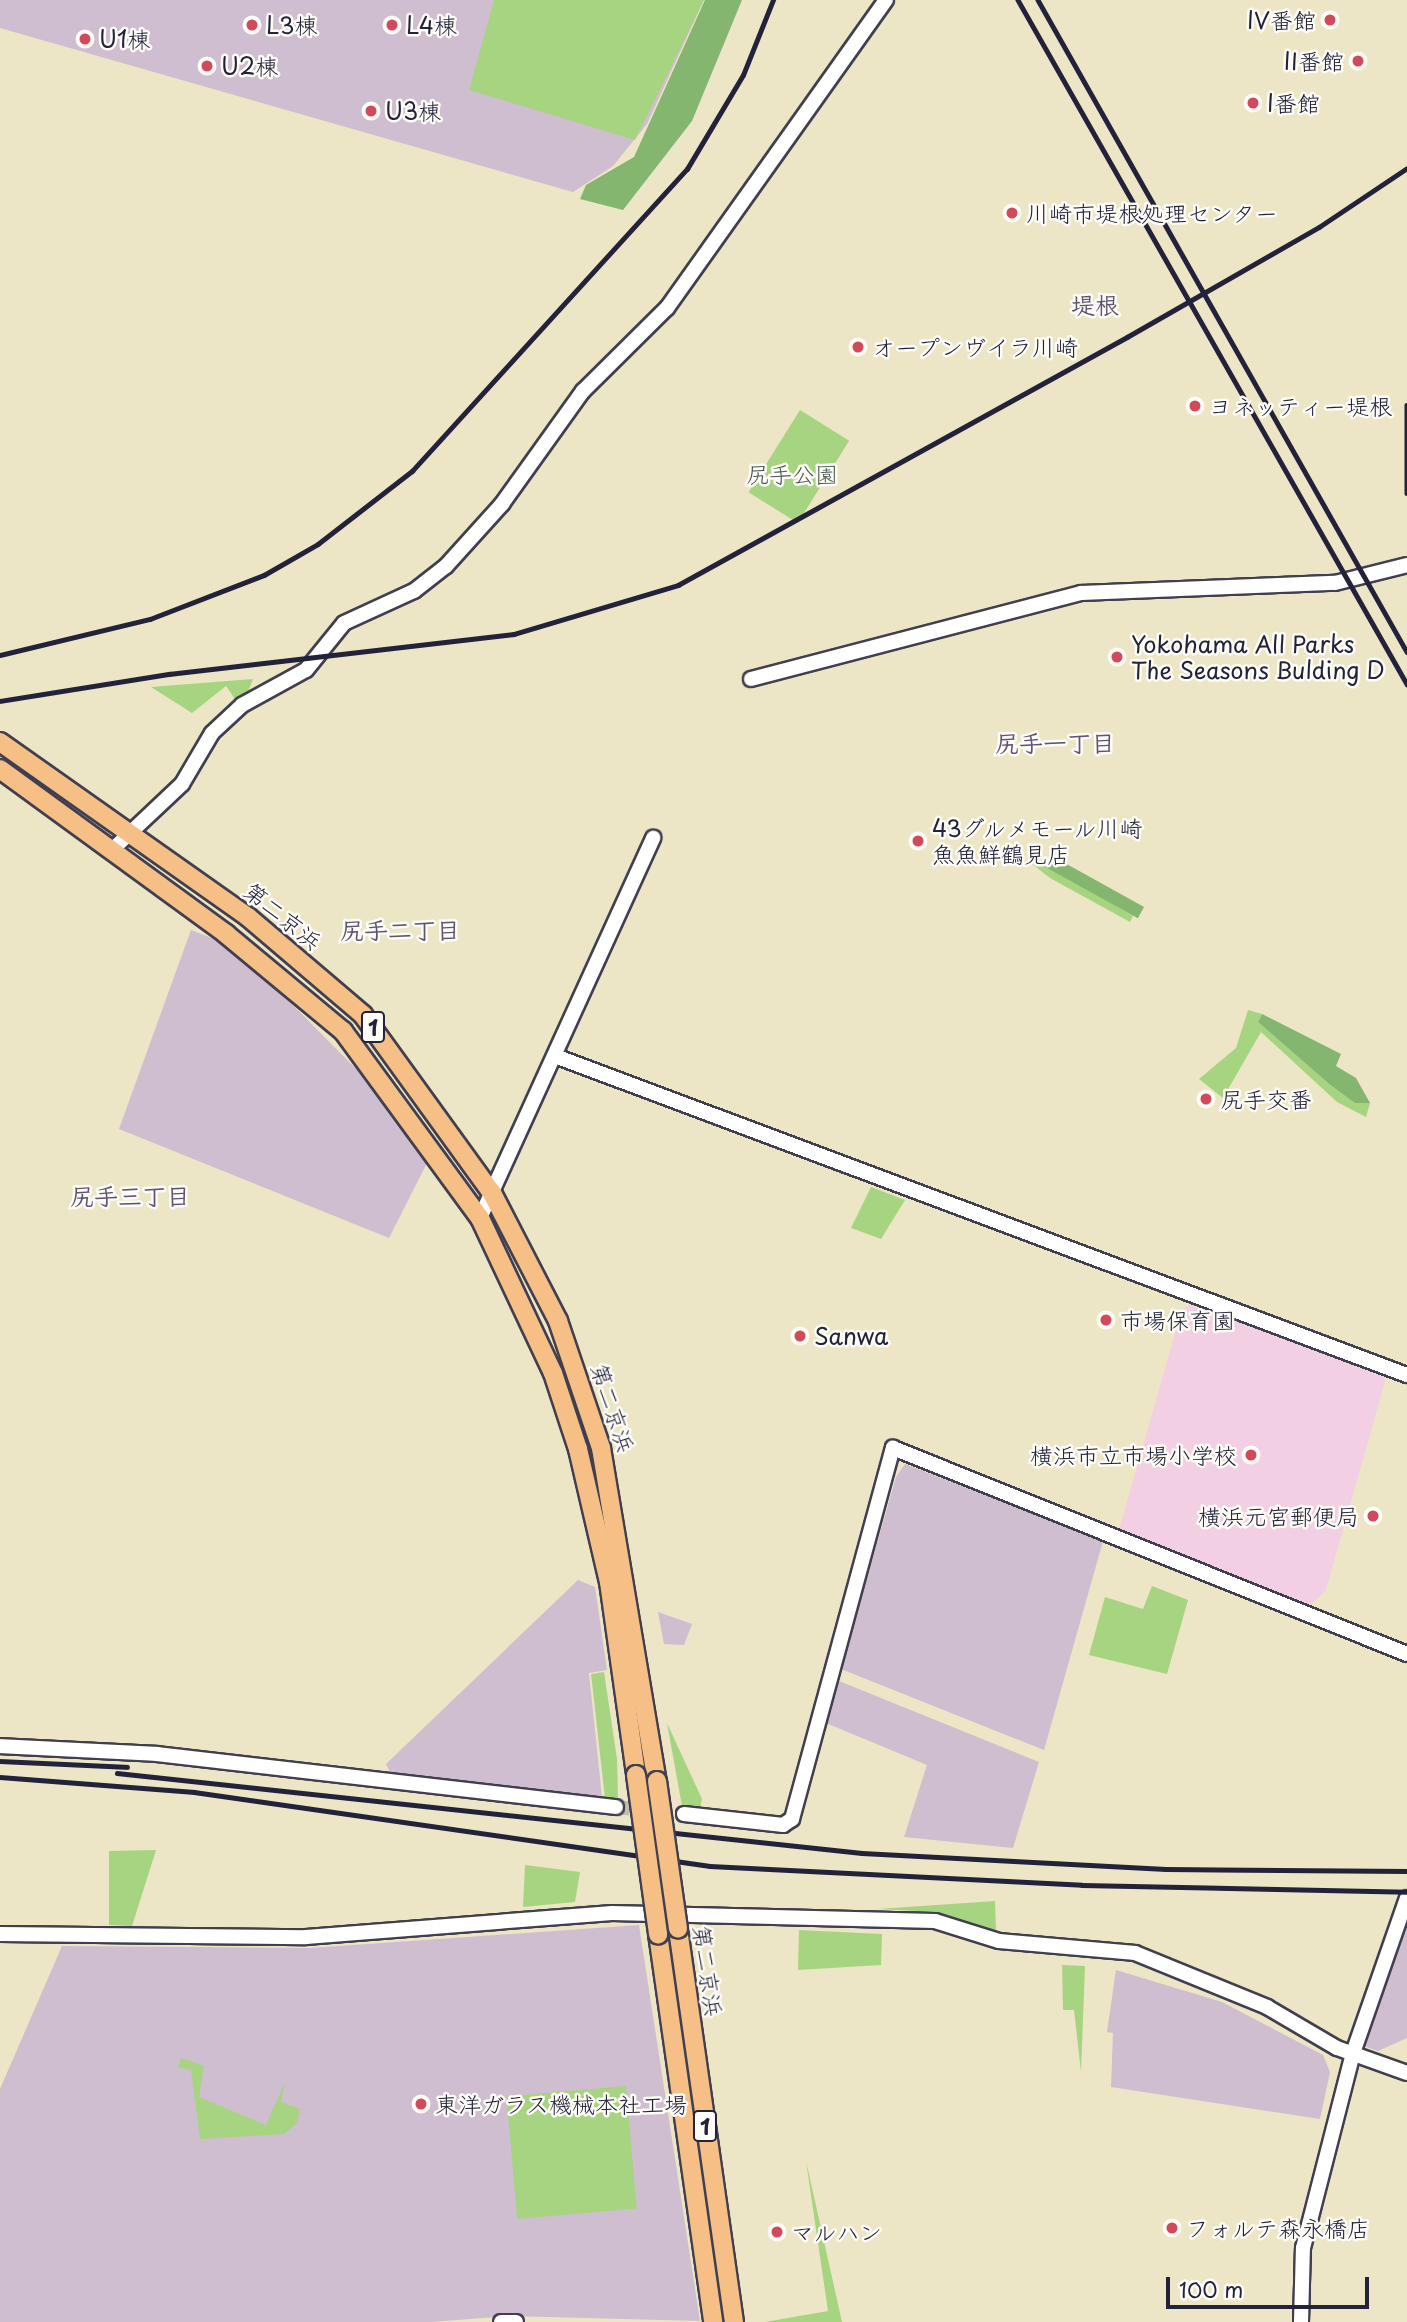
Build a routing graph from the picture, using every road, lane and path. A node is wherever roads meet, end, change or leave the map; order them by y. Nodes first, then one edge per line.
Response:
1 (886, 0) edge
2 (1407, 565) edge
3 (751, 679) dead end
4 (0, 742) edge
5 (0, 769) edge
6 (129, 833) junction
7 (653, 838) dead end
8 (113, 849) junction
9 (555, 1056) junction
10 (492, 1193) junction
11 (480, 1218) junction
12 (1407, 1376) edge
13 (1407, 1654) edge
14 (0, 1746) edge
15 (616, 1807) tunnel mouth
16 (684, 1814) tunnel mouth
17 (1407, 1898) edge
18 (0, 1934) edge
19 (1353, 2053) junction
20 (1407, 2073) edge
21 (501, 2322) edge
22 (516, 2322) edge
23 (713, 2322) edge
24 (734, 2322) edge
25 (1301, 2322) edge

1 - 6 street
2 - 3 street
4 - 6 highway, 第二京浜 / 1
5 - 8 highway, 第二京浜 / 1
6 - 8 street
6 - 10 highway, 第二京浜 / 1
7 - 9 street
8 - 11 highway, 第二京浜 / 1
9 - 10 street
9 - 12 street
10 - 11 street
10 - 24 highway, 第二京浜 / 1, bridge
11 - 23 highway, 第二京浜 / 1, bridge
13 - 16 street
14 - 15 street
17 - 19 street
18 - 19 street
19 - 20 street
19 - 25 street
21 - 22 street

